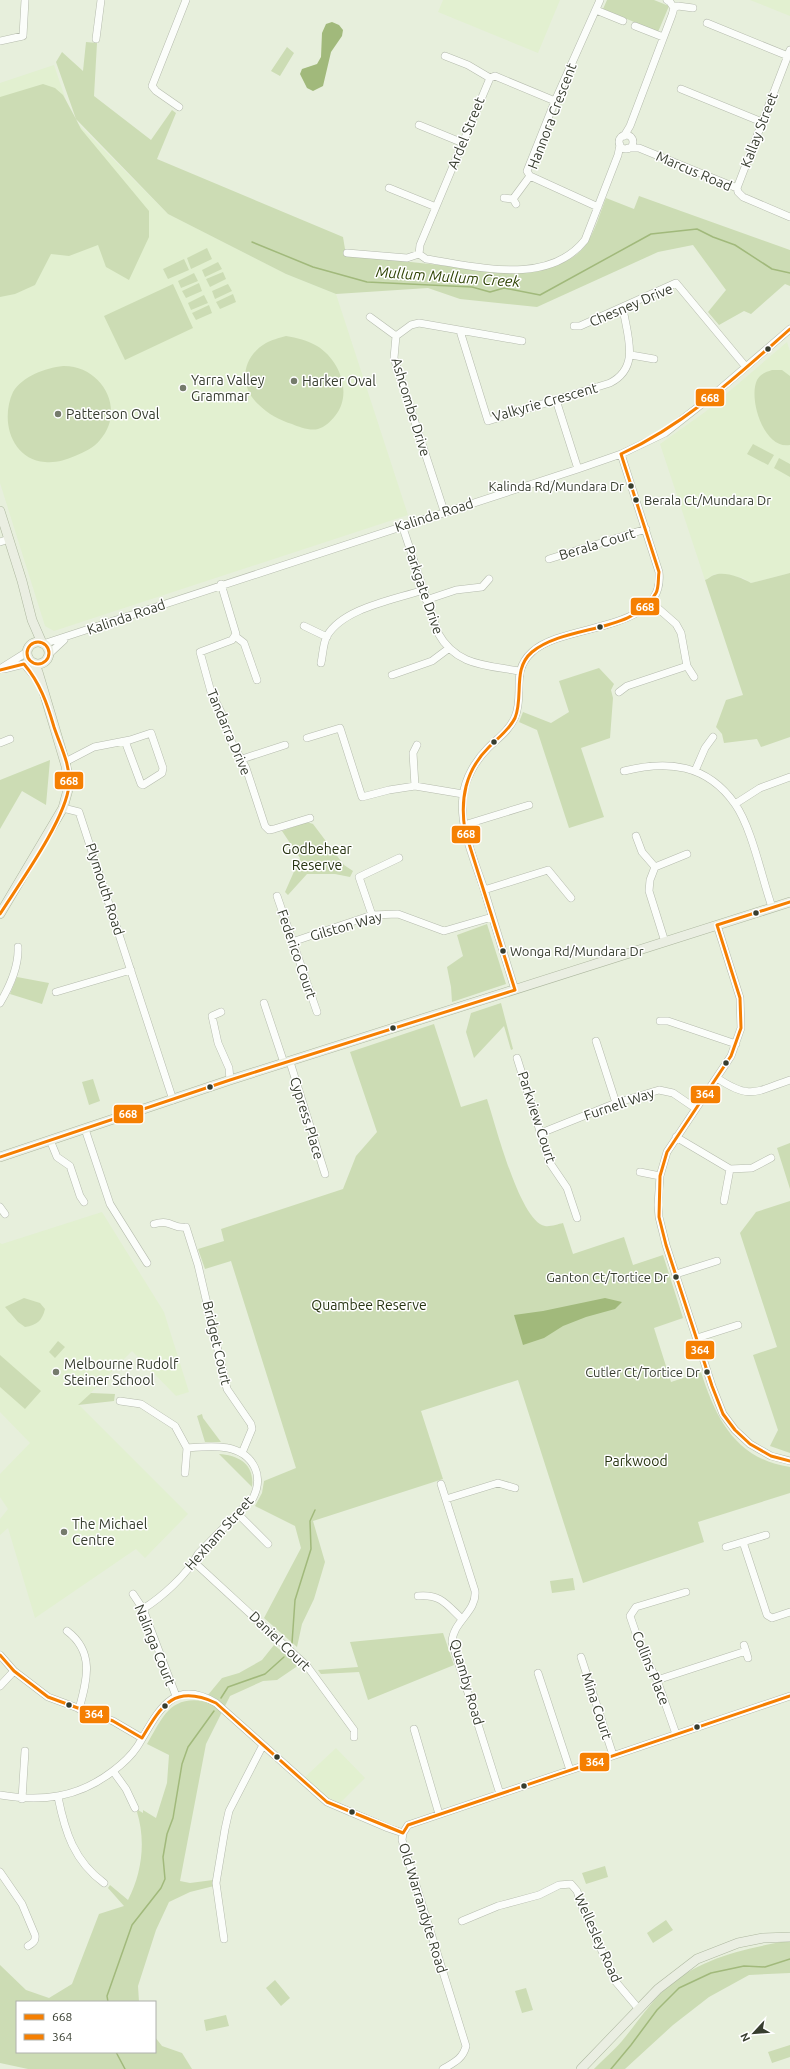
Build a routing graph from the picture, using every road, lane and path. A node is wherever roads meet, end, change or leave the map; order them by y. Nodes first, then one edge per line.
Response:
1 (25, 0) edge
2 (101, 0) edge
3 (186, 0) edge
4 (600, 0) edge
5 (667, 0) edge
6 (674, 8) junction
7 (692, 8) dead end
8 (596, 10) junction
9 (623, 21) dead end
10 (707, 23) dead end
11 (635, 26) dead end
12 (663, 38) junction
13 (97, 40) dead end
14 (0, 41) edge
15 (789, 53) edge
16 (445, 56) dead end
17 (490, 78) junction
18 (681, 89) dead end
19 (555, 101) junction
20 (179, 107) dead end
21 (762, 122) junction
22 (419, 125) dead end
23 (629, 138) junction
24 (463, 143) junction
25 (625, 147) junction
26 (639, 148) junction
27 (530, 176) junction
28 (389, 188) dead end
29 (737, 188) junction
30 (504, 198) dead end
31 (436, 207) junction
32 (598, 207) junction
33 (790, 216) edge
34 (347, 253) dead end
35 (419, 254) junction
36 (622, 308) junction
37 (370, 317) dead end
38 (574, 326) dead end
39 (790, 329) edge
40 (460, 331) junction
41 (396, 336) junction
42 (522, 341) dead end
43 (631, 355) junction
44 (654, 359) dead end
45 (746, 367) junction
46 (556, 400) junction
47 (621, 454) junction
48 (578, 469) junction
49 (0, 511) edge
50 (444, 512) junction
51 (402, 525) junction
52 (646, 529) junction
53 (4, 541) edge
54 (548, 559) dead end
55 (489, 579) dead end
56 (221, 584) junction
57 (423, 590) junction
58 (426, 600) junction
59 (652, 603) junction
60 (32, 620) junction
61 (304, 626) dead end
62 (69, 636) junction
63 (235, 636) junction
64 (326, 637) junction
65 (53, 642) junction
66 (42, 644) junction
67 (448, 648) junction
68 (29, 649) junction
69 (46, 658) junction
70 (30, 663) junction
71 (321, 663) dead end
72 (687, 666) junction
73 (0, 670) edge
74 (520, 671) junction
75 (392, 675) dead end
76 (694, 677) dead end
77 (257, 680) dead end
78 (42, 688) junction
79 (619, 692) dead end
80 (713, 737) dead end
81 (307, 738) dead end
82 (10, 739) dead end
83 (125, 741) junction
84 (0, 743) edge
85 (285, 745) dead end
86 (416, 745) dead end
87 (242, 759) junction
88 (65, 762) junction
89 (624, 771) dead end
90 (695, 771) junction
91 (790, 777) edge
92 (415, 786) junction
93 (463, 794) junction
94 (735, 804) junction
95 (529, 805) dead end
96 (63, 808) junction
97 (310, 818) dead end
98 (464, 825) junction
99 (636, 836) dead end
100 (687, 854) dead end
101 (399, 858) dead end
102 (655, 867) junction
103 (484, 890) junction
104 (277, 896) dead end
105 (571, 898) dead end
106 (790, 902) edge
107 (772, 907) junction
108 (0, 914) edge
109 (372, 915) junction
110 (492, 917) junction
111 (717, 925) junction
112 (292, 942) junction
113 (665, 942) junction
114 (18, 947) dead end
115 (131, 970) junction
116 (515, 990) junction
117 (56, 992) dead end
118 (0, 1003) edge
119 (264, 1003) dead end
120 (221, 1012) dead end
121 (317, 1012) dead end
122 (660, 1021) dead end
123 (596, 1041) dead end
124 (736, 1044) junction
125 (517, 1058) dead end
126 (287, 1063) junction
127 (717, 1078) junction
128 (230, 1080) junction
129 (790, 1080) edge
130 (173, 1100) junction
131 (616, 1103) junction
132 (696, 1108) junction
133 (85, 1129) junction
134 (541, 1133) junction
135 (676, 1137) junction
136 (50, 1140) junction
137 (0, 1157) edge
138 (771, 1158) dead end
139 (730, 1169) junction
140 (640, 1172) dead end
141 (325, 1174) dead end
142 (660, 1176) junction
143 (724, 1201) dead end
144 (84, 1202) dead end
145 (0, 1206) edge
146 (5, 1214) dead end
147 (577, 1218) dead end
148 (154, 1224) dead end
149 (717, 1261) dead end
150 (147, 1263) dead end
151 (676, 1274) junction
152 (738, 1325) dead end
153 (697, 1338) junction
154 (120, 1401) dead end
155 (187, 1448) junction
156 (242, 1453) junction
157 (790, 1461) edge
158 (185, 1473) dead end
159 (441, 1484) dead end
160 (515, 1488) dead end
161 (446, 1499) junction
162 (238, 1514) junction
163 (766, 1534) dead end
164 (743, 1542) junction
165 (268, 1544) dead end
166 (726, 1547) dead end
167 (194, 1562) junction
168 (686, 1592) dead end
169 (132, 1594) dead end
170 (418, 1596) dead end
171 (142, 1609) junction
172 (790, 1612) edge
173 (462, 1618) junction
174 (68, 1631) dead end
175 (746, 1651) dead end
176 (0, 1655) edge
177 (581, 1657) dead end
178 (14, 1671) junction
179 (538, 1673) dead end
180 (657, 1680) junction
181 (0, 1686) edge
182 (176, 1696) junction
183 (790, 1696) edge
184 (79, 1709) junction
185 (414, 1729) dead end
186 (356, 1732) dead end
187 (676, 1734) junction
188 (142, 1738) junction
189 (263, 1745) junction
190 (25, 1751) dead end
191 (612, 1755) junction
192 (570, 1770) junction
193 (113, 1771) junction
194 (500, 1794) junction
195 (0, 1795) edge
196 (58, 1797) junction
197 (22, 1799) junction
198 (135, 1808) dead end
199 (440, 1814) junction
200 (403, 1833) junction
201 (0, 1872) edge
202 (104, 1883) dead end
203 (462, 1921) dead end
204 (790, 1937) edge
205 (224, 1939) dead end
206 (28, 1946) dead end
207 (638, 2008) junction
208 (443, 2069) edge
209 (581, 2069) edge

1 - 14 street
2 - 13 street
3 - 20 street
4 - 8 street, Hannora Crescent
5 - 6 street
6 - 7 street
6 - 12 street
8 - 9 street
8 - 19 street, Hannora Crescent
10 - 15 street
11 - 12 street
12 - 23 street
15 - 21 street, Kallay Street
16 - 17 street
17 - 19 street
17 - 24 street, Ardel Street
18 - 21 street
19 - 27 street, Hannora Crescent
21 - 29 street, Kallay Street
22 - 24 street
23 - 25 street
23 - 25 street
23 - 26 street, Marcus Road
24 - 31 street, Ardel Street
25 - 26 street, Marcus Road
25 - 32 street
26 - 29 street, Marcus Road
27 - 30 street
27 - 32 street, Hannora Crescent
28 - 31 street
29 - 33 street, Marcus Road
31 - 35 street, Ardel Street
32 - 35 street
34 - 35 street
36 - 38 street, Chesney Drive
36 - 43 street
36 - 45 street, Chesney Drive
37 - 41 street
39 - 45 street, Kalinda Road
40 - 41 street
40 - 42 street
40 - 46 street, Valkyrie Crescent
41 - 50 street, Ashcombe Drive
43 - 44 street
43 - 46 street, Valkyrie Crescent
45 - 47 street, Kalinda Road
46 - 48 street
47 - 48 street, Kalinda Road
47 - 52 street
48 - 50 street, Kalinda Road
49 - 53 main road
50 - 51 street, Kalinda Road
51 - 56 street, Kalinda Road
51 - 57 street, Parkgate Drive
52 - 54 street, Berala Court
52 - 59 street
53 - 60 main road
55 - 58 street
56 - 62 street, Kalinda Road
56 - 63 street
57 - 58 street, Parkgate Drive
57 - 64 street
58 - 67 street, Parkgate Drive
59 - 72 street
59 - 74 street
60 - 65 street
60 - 66 main road
60 - 68 main road
61 - 64 street
62 - 65 street, Kalinda Road
62 - 69 street, Kalinda Road
63 - 77 street
63 - 87 street, Tandarra Drive
64 - 71 street
65 - 66 street, Kalinda Road
66 - 68 main road
66 - 69 main road
67 - 74 street, Parkgate Drive
67 - 75 street
68 - 70 main road
68 - 73 street
69 - 70 main road
69 - 78 main road
70 - 73 street
70 - 78 main road
72 - 76 street
72 - 79 street
74 - 93 street
78 - 88 main road
80 - 90 street
81 - 92 street
82 - 84 street
83 - 83 street
83 - 88 street
85 - 87 street
86 - 92 street
87 - 97 street, Tandarra Drive
88 - 96 main road
89 - 90 street
90 - 94 street
91 - 94 street
92 - 93 street
93 - 98 street
94 - 107 street
95 - 98 street
96 - 108 main road
96 - 115 street, Plymouth Road
98 - 103 street
99 - 102 street
100 - 102 street
101 - 109 street
102 - 113 street
103 - 105 street
103 - 110 street
104 - 112 street, Federico Court
106 - 107 main road
107 - 111 main road
109 - 110 street, Gilston Way
109 - 112 street, Gilston Way
110 - 116 street
111 - 113 main road
111 - 124 street
112 - 121 street, Federico Court
113 - 116 main road
114 - 118 street
115 - 117 street
115 - 130 street, Plymouth Road
116 - 126 main road
119 - 126 street, Cypress Place
120 - 128 street
122 - 124 street
123 - 131 street
124 - 127 street
125 - 134 street, Parkview Court
126 - 128 main road
126 - 141 street, Cypress Place
127 - 129 street
127 - 132 street
128 - 130 main road
130 - 133 main road
131 - 132 street, Furnell Way
131 - 134 street, Furnell Way
132 - 135 street
133 - 136 main road
133 - 150 street
134 - 147 street, Parkview Court
135 - 139 street
135 - 142 street
136 - 137 main road
136 - 144 street
138 - 139 street
139 - 143 street
140 - 142 street
142 - 151 street
145 - 146 street
148 - 156 street, Bridget Court
149 - 151 street
151 - 153 street
152 - 153 street
153 - 157 street
154 - 155 street
155 - 156 street
155 - 158 street
156 - 162 street, Hexham Street
159 - 161 street, Quamby Road
160 - 161 street
161 - 173 street, Quamby Road
162 - 165 street
162 - 167 street, Hexham Street
163 - 164 street
164 - 166 street
164 - 172 street
167 - 171 street, Hexham Street
167 - 186 street, Daniel Court
168 - 180 street, Collins Place
169 - 171 street, Nalinga Court
170 - 173 street
171 - 182 street, Nalinga Court
173 - 194 street, Quamby Road
174 - 184 street
175 - 180 street
176 - 178 street
177 - 191 street, Mina Court
178 - 181 street
178 - 184 street
179 - 192 street
180 - 187 street, Collins Place
182 - 188 street
182 - 189 street
183 - 187 street, Old Warrandyte Road
184 - 188 street
185 - 199 street
187 - 191 street, Old Warrandyte Road
188 - 193 street
189 - 200 street
189 - 205 street
190 - 197 street
191 - 192 street, Old Warrandyte Road
192 - 194 street, Old Warrandyte Road
193 - 196 street
193 - 198 street
194 - 199 street, Old Warrandyte Road
195 - 197 street
196 - 197 street
196 - 202 street
199 - 200 street, Old Warrandyte Road
200 - 208 street, Old Warrandyte Road
201 - 206 street
203 - 207 street, Wellesley Road
204 - 207 main road
207 - 209 main road

